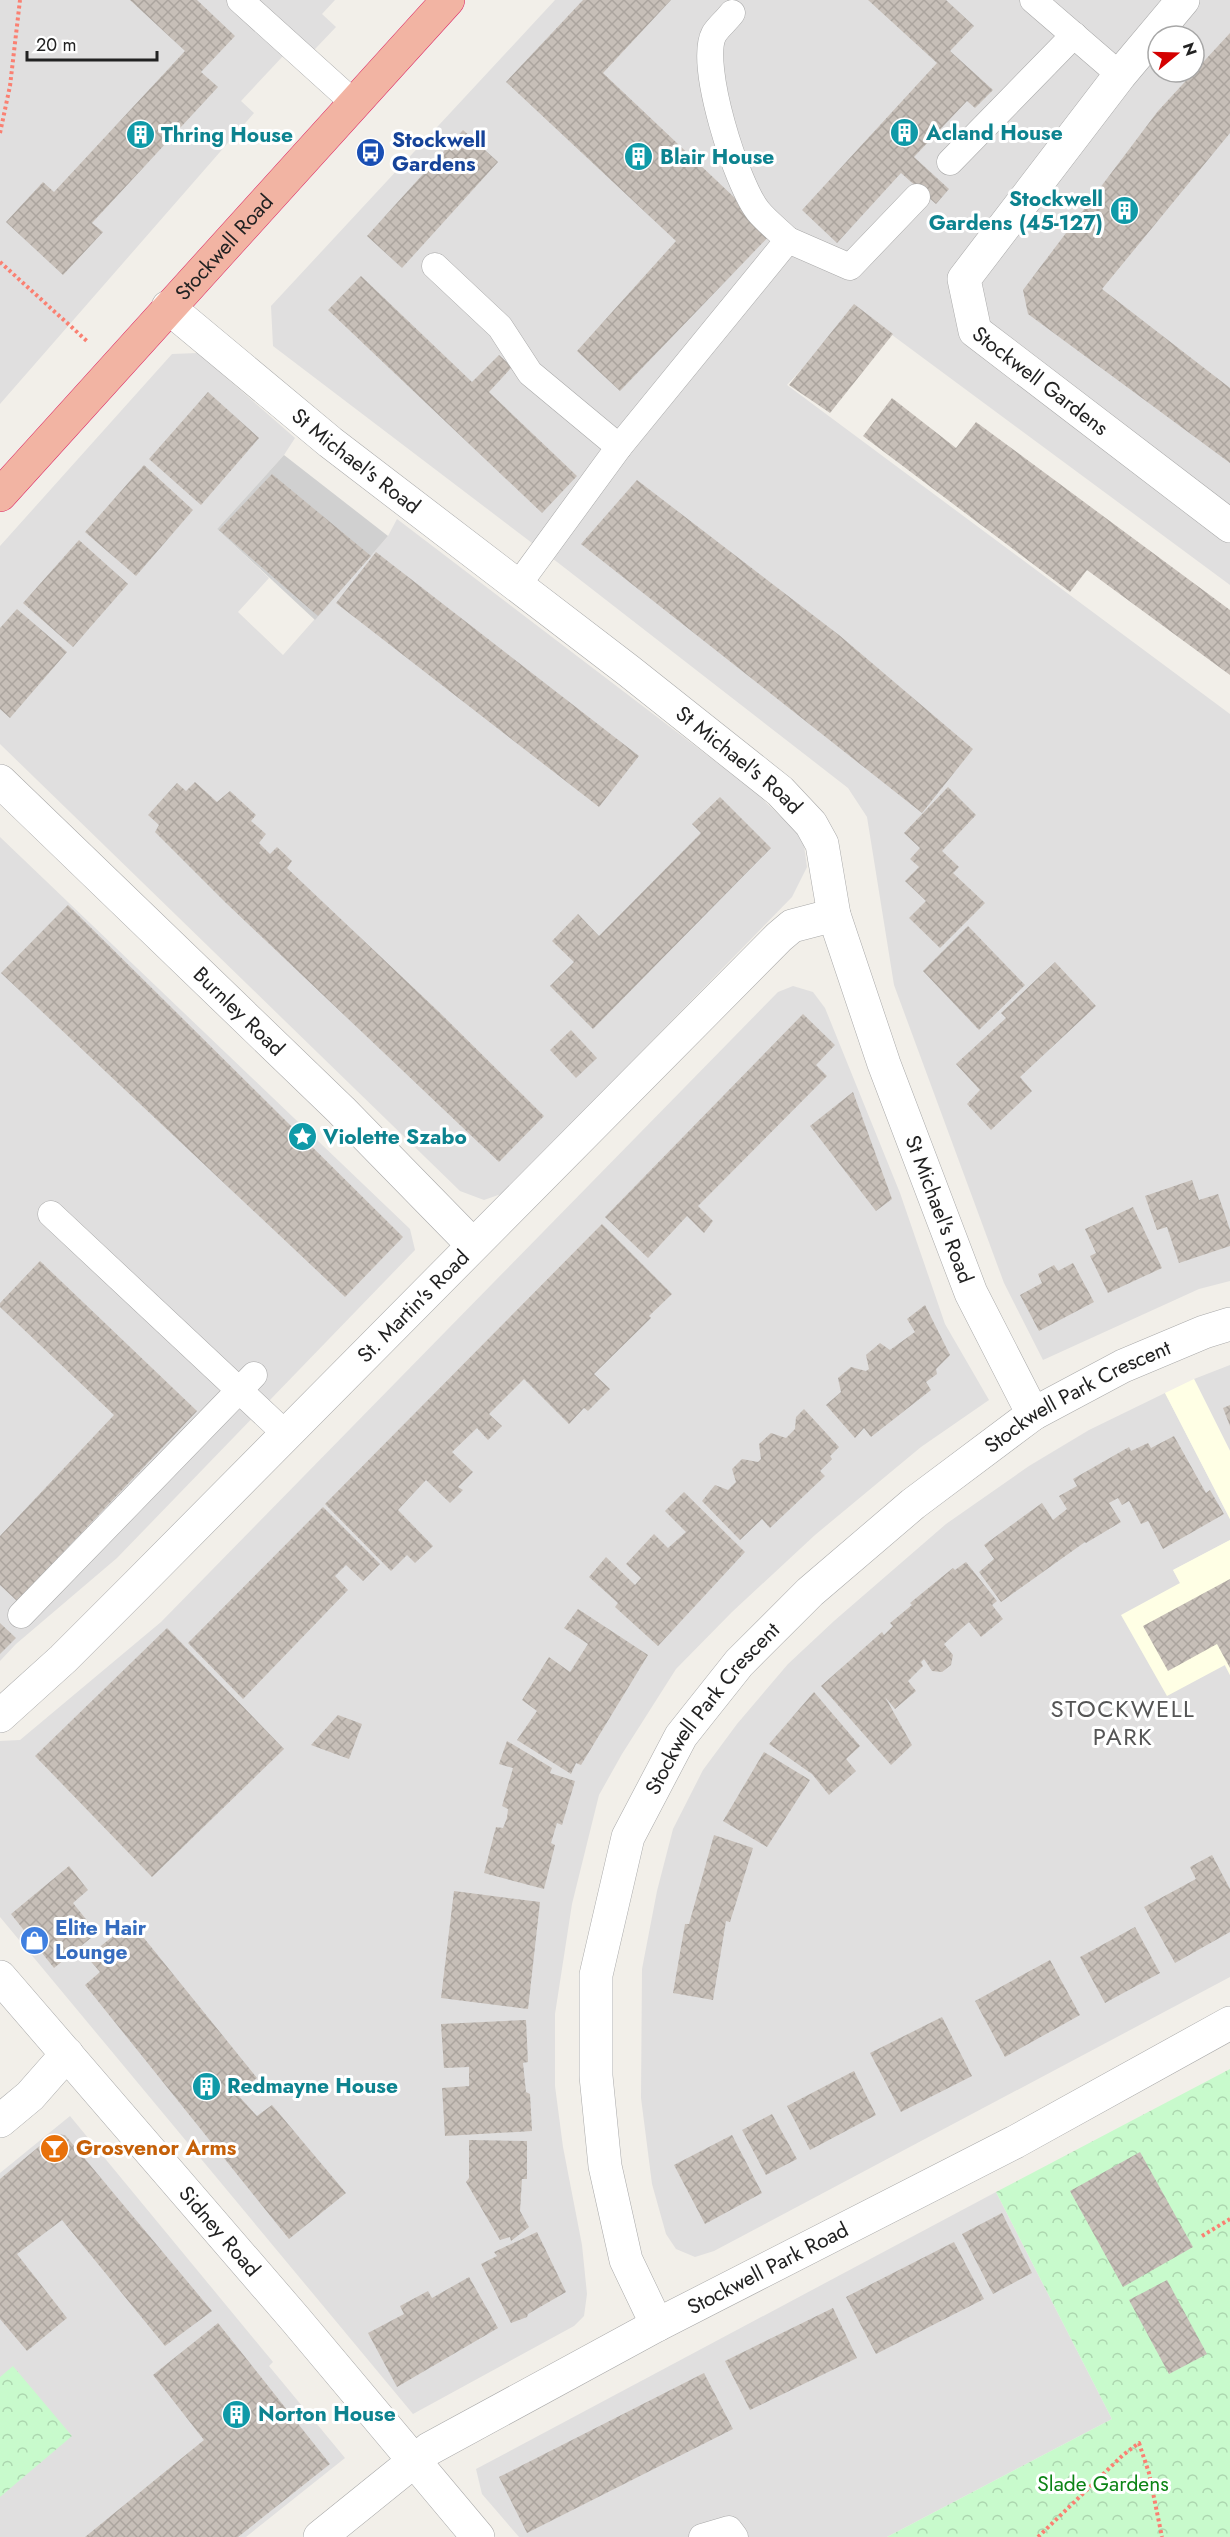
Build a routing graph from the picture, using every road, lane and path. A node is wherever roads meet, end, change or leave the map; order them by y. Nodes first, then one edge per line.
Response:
1 (20, 0) edge
2 (240, 0) edge
3 (448, 0) edge
4 (1033, 0) edge
5 (1183, 0) edge
6 (732, 13) dead end
7 (1074, 35) junction
8 (1120, 75) junction
9 (354, 103) junction
10 (0, 133) edge
11 (950, 162) dead end
12 (917, 197) dead end
13 (788, 240) junction
14 (0, 262) edge
15 (435, 266) dead end
16 (168, 307) junction
17 (82, 337) dead end
18 (619, 447) junction
19 (0, 495) edge
20 (1230, 526) edge
21 (518, 585) junction
22 (0, 782) edge
23 (834, 915) junction
24 (51, 1214) dead end
25 (473, 1245) junction
26 (1230, 1324) edge
27 (247, 1383) junction
28 (1033, 1414) junction
29 (287, 1435) junction
30 (21, 1615) dead end
31 (0, 1716) edge
32 (0, 1977) edge
33 (1230, 2023) edge
34 (67, 2054) junction
35 (0, 2121) edge
36 (1230, 2218) edge
37 (1202, 2236) dead end
38 (657, 2325) junction
39 (413, 2462) junction
40 (320, 2537) edge
41 (478, 2537) edge
42 (702, 2537) edge
43 (735, 2537) edge
44 (1038, 2537) edge
45 (1162, 2537) edge

1 - 10 path
2 - 9 lane
3 - 9 highway, Stockwell Road
4 - 7 lane
5 - 8 street, Stockwell Gardens
6 - 13 lane
7 - 8 lane
7 - 11 lane
8 - 20 street, Stockwell Gardens
9 - 16 highway, Stockwell Road
12 - 13 lane
13 - 18 lane
14 - 17 path
15 - 18 lane
16 - 19 highway, Stockwell Road
16 - 21 street, St Michael's Road
18 - 21 lane
21 - 23 street, St Michael's Road
22 - 25 street, Burnley Road
23 - 25 street, St. Martin's Road
23 - 28 street, St Michael's Road
24 - 27 lane
25 - 29 street, St. Martin's Road
26 - 28 street, Stockwell Park Crescent
27 - 29 lane
27 - 30 lane
28 - 38 street, Stockwell Park Crescent
29 - 31 street, St. Martin's Road
32 - 34 street, Sidney Road
33 - 38 street, Stockwell Park Road
34 - 35 street
34 - 39 street, Sidney Road
36 - 37 path
38 - 39 street, Stockwell Park Road
39 - 40 street, Stockwell Park Road
39 - 41 street, Sidney Road
42 - 43 lane
44 - 45 path

